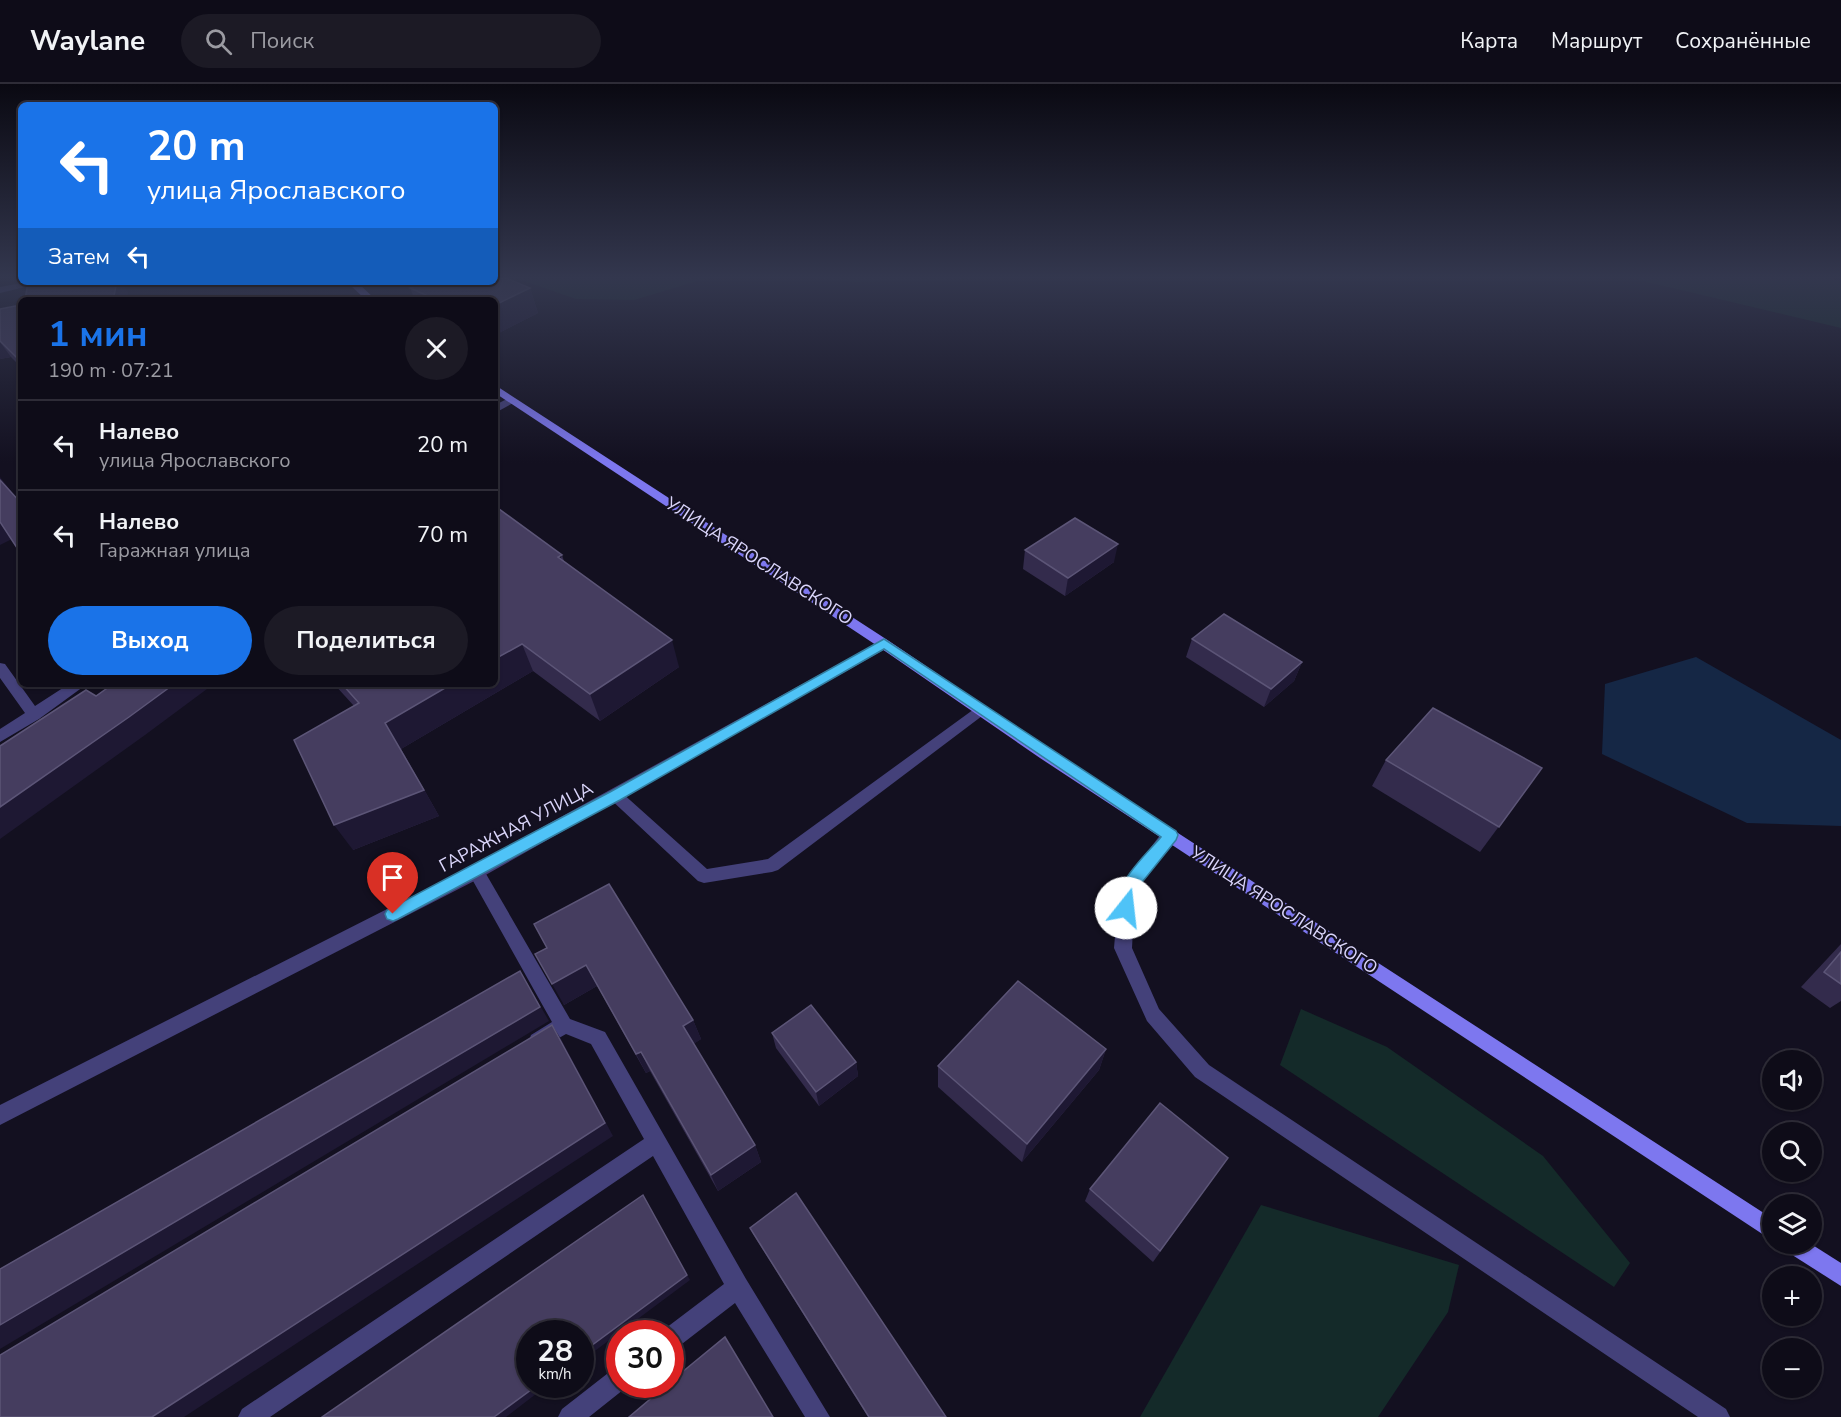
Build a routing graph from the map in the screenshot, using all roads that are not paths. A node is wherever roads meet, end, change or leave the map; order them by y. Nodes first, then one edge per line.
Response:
1 (498, 390) edge
2 (511, 400) junction
3 (498, 408) edge
4 (884, 644) junction
5 (0, 668) edge
6 (76, 687) edge
7 (981, 709) junction
8 (34, 715) junction
9 (0, 736) edge
10 (615, 796) junction
11 (1170, 835) junction
12 (476, 872) junction
13 (564, 1025) junction
14 (523, 1050) edge
15 (0, 1115) edge
16 (655, 1143) junction
17 (1762, 1224) edge
18 (1808, 1254) edge
19 (1841, 1275) edge
20 (738, 1287) junction
21 (684, 1328) edge
22 (606, 1389) edge
23 (250, 1417) edge
24 (570, 1417) edge
25 (818, 1417) edge
26 (1718, 1417) edge

1 - 2 street, УЛИЦА ЯРОСЛАВСКОГО
2 - 3 street
2 - 4 street, УЛИЦА ЯРОСЛАВСКОГО
4 - 7 street, УЛИЦА ЯРОСЛАВСКОГО
4 - 10 street, ГАРАЖНАЯ УЛИЦА
5 - 8 street
6 - 8 street
7 - 10 street
7 - 11 street, УЛИЦА ЯРОСЛАВСКОГО
8 - 9 street
10 - 12 street, ГАРАЖНАЯ УЛИЦА
11 - 17 street, УЛИЦА ЯРОСЛАВСКОГО
11 - 26 street
12 - 13 street
12 - 15 street, ГАРАЖНАЯ УЛИЦА
13 - 14 street
13 - 16 street
16 - 20 street
16 - 23 street
18 - 19 street
20 - 21 street
20 - 25 street
22 - 24 street

